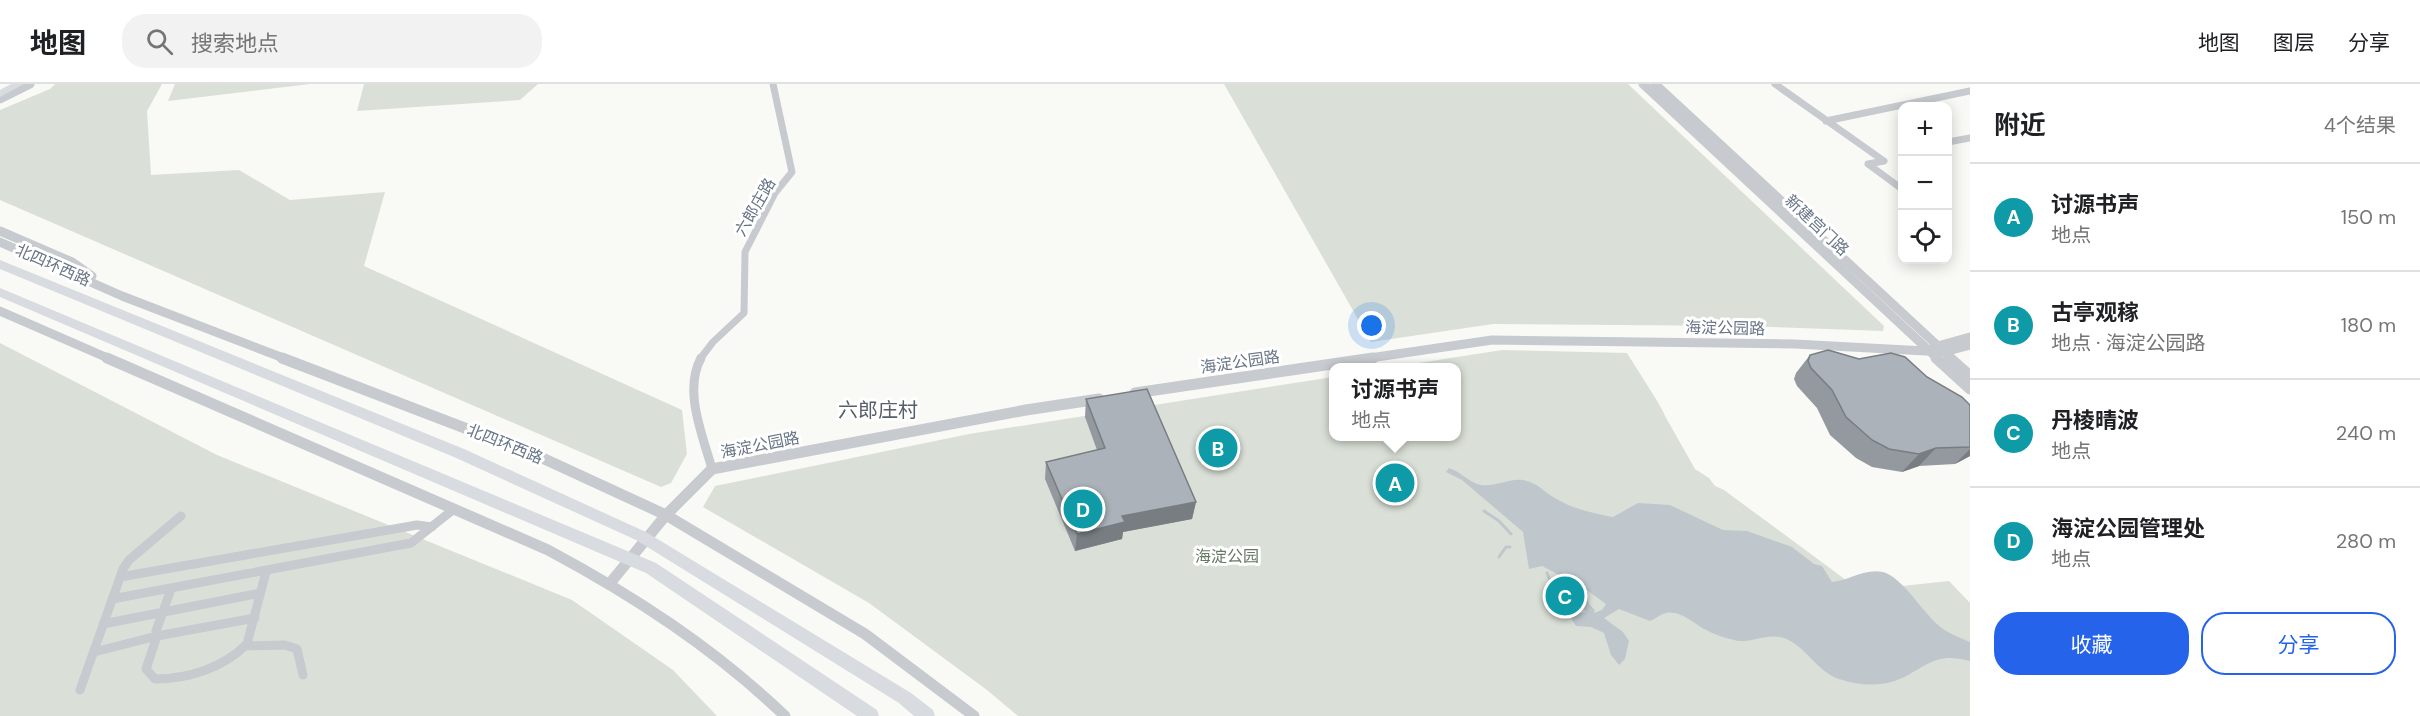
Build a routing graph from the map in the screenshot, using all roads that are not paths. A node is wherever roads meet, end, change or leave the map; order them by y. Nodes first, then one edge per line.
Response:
1 (8, 84) edge
2 (19, 84) edge
3 (30, 84) edge
4 (773, 84) edge
5 (1643, 84) edge
6 (1654, 84) edge
7 (1775, 84) edge
8 (0, 90) edge
9 (1970, 91) edge
10 (0, 94) edge
11 (0, 99) edge
12 (1826, 121) junction
13 (1970, 138) edge
14 (1952, 141) edge
15 (1898, 186) edge
16 (0, 231) edge
17 (0, 242) edge
18 (0, 264) edge
19 (0, 292) edge
20 (122, 296) junction
21 (0, 311) edge
22 (1970, 337) edge
23 (1970, 345) edge
24 (1937, 349) junction
25 (1339, 363) edge
26 (1329, 364) edge
27 (1970, 376) edge
28 (1970, 388) edge
29 (1119, 396) edge
30 (1107, 397) edge
31 (712, 469) junction
32 (454, 509) junction
33 (666, 515) junction
34 (181, 516) dead end
35 (432, 526) junction
36 (266, 572) junction
37 (120, 577) junction
38 (611, 582) junction
39 (171, 589) junction
40 (260, 593) junction
41 (112, 599) junction
42 (162, 613) junction
43 (255, 618) junction
44 (103, 624) junction
45 (156, 636) junction
46 (246, 646) junction
47 (94, 652) junction
48 (303, 675) dead end
49 (80, 690) dead end
50 (785, 716) edge
51 (871, 716) edge
52 (927, 716) edge
53 (974, 716) edge

1 - 8 highway
2 - 10 highway
3 - 11 street
4 - 31 street, 六郎庄路
5 - 24 street, 新建宫门路
6 - 24 street, 新建宫门路
7 - 12 street
9 - 12 street
12 - 15 street
13 - 14 street
16 - 20 street
17 - 20 street, 北四环西路
18 - 52 highway, 北四环西路
19 - 51 highway
20 - 33 street, 北四环西路
21 - 32 street
22 - 24 street
23 - 24 street
24 - 25 street, 海淀公园路
24 - 27 street, 新建宫门路
24 - 28 street, 新建宫门路
26 - 29 street, 海淀公园路
30 - 31 street, 海淀公园路
31 - 33 street, 海淀公园路
32 - 35 street
32 - 38 street
33 - 38 street, 海淀公园路
33 - 53 street, 北四环西路
34 - 37 street
35 - 36 street
35 - 37 street
36 - 39 street
36 - 40 street
37 - 41 street
38 - 50 street
39 - 41 street
39 - 42 street
40 - 42 street
40 - 43 street
41 - 44 street
42 - 44 street
42 - 45 street
43 - 45 street
43 - 46 street
44 - 47 street
45 - 46 street
45 - 47 street
46 - 48 street
47 - 49 street

